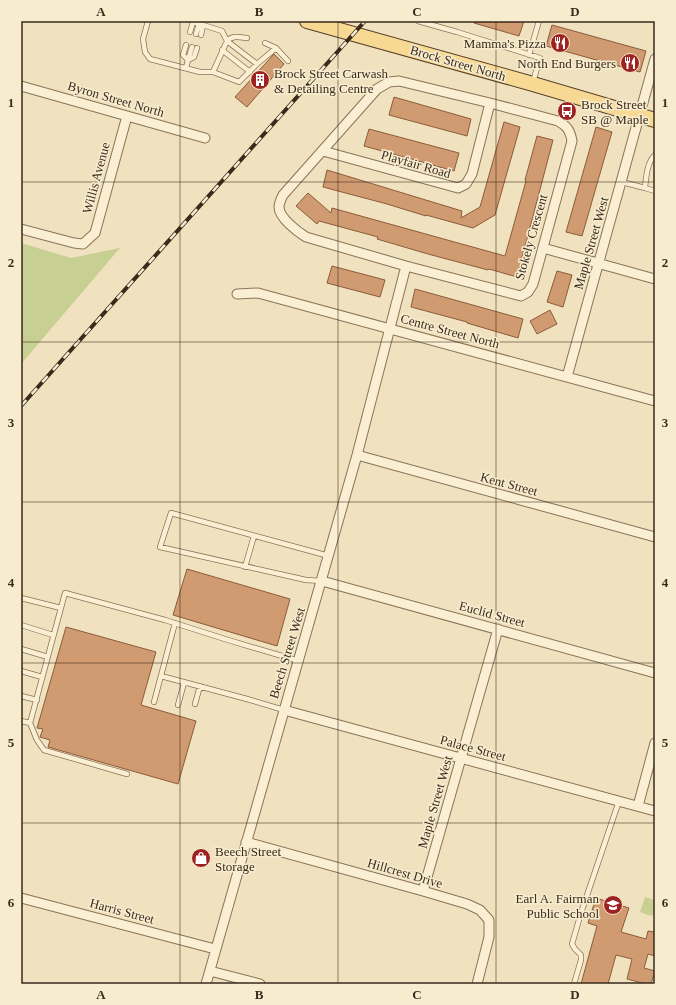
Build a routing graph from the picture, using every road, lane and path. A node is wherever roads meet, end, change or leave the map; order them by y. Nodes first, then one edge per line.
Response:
1 (148, 21) edge
2 (307, 21) edge
3 (418, 21) edge
4 (539, 21) edge
5 (201, 25) junction
6 (190, 32) dead end
7 (198, 35) dead end
8 (247, 38) dead end
9 (227, 41) junction
10 (265, 43) dead end
11 (186, 45) dead end
12 (195, 47) dead end
13 (276, 48) junction
14 (222, 50) junction
15 (529, 55) junction
16 (655, 59) edge
17 (188, 60) junction
18 (288, 61) dead end
19 (257, 64) junction
20 (186, 68) junction
21 (213, 72) junction
22 (250, 72) junction
23 (533, 84) junction
24 (21, 86) edge
25 (490, 103) junction
26 (127, 116) junction
27 (640, 116) junction
28 (655, 120) edge
29 (205, 138) dead end
30 (323, 151) junction
31 (655, 155) edge
32 (622, 182) junction
33 (644, 188) junction
34 (655, 191) edge
35 (21, 229) edge
36 (543, 248) junction
37 (598, 263) junction
38 (406, 266) junction
39 (655, 279) edge
40 (237, 294) dead end
41 (390, 329) junction
42 (567, 377) junction
43 (655, 401) edge
44 (357, 455) junction
45 (254, 536) junction
46 (655, 537) edge
47 (329, 556) junction
48 (245, 567) junction
49 (322, 581) junction
50 (21, 598) edge
51 (61, 608) junction
52 (175, 623) junction
53 (21, 625) edge
54 (498, 629) junction
55 (53, 635) junction
56 (21, 649) edge
57 (48, 657) junction
58 (298, 661) junction
59 (21, 671) edge
60 (655, 673) edge
61 (161, 676) junction
62 (42, 677) junction
63 (184, 683) junction
64 (200, 686) junction
65 (21, 696) edge
66 (36, 700) junction
67 (154, 702) dead end
68 (195, 704) dead end
69 (178, 705) dead end
70 (284, 710) junction
71 (21, 721) edge
72 (30, 724) junction
73 (655, 743) edge
74 (462, 758) junction
75 (127, 774) dead end
76 (619, 801) junction
77 (638, 806) junction
78 (655, 811) edge
79 (246, 842) junction
80 (423, 891) junction
81 (21, 898) edge
82 (215, 949) junction
83 (210, 971) junction
84 (206, 984) edge
85 (260, 984) edge
86 (477, 984) edge
87 (574, 984) edge

1 - 20 lane
2 - 23 main road, Brock Street North
3 - 15 lane
4 - 15 lane
5 - 6 lane
5 - 7 lane
5 - 9 lane
8 - 9 lane
9 - 14 lane
9 - 19 lane
10 - 13 lane
11 - 17 lane
12 - 17 lane
13 - 18 lane
13 - 19 lane
14 - 21 lane
14 - 22 lane
15 - 23 lane
16 - 27 street, Maple Street West
17 - 20 lane
19 - 22 lane
20 - 21 lane
21 - 22 lane
23 - 27 main road, Brock Street North
24 - 26 street, Byron Street North
25 - 30 street, Stokely Crescent
25 - 30 street, Playfair Road
25 - 36 street, Stokely Crescent
26 - 29 street, Byron Street North
26 - 35 street, Willis Avenue
27 - 28 main road, Brock Street North
27 - 32 street, Maple Street West
30 - 38 street, Stokely Crescent
31 - 33 lane
32 - 33 lane
32 - 37 street, Maple Street West
33 - 34 lane
36 - 37 street
36 - 38 street, Stokely Crescent
37 - 39 street
37 - 42 street, Maple Street West
38 - 41 street, Beech Street West
40 - 41 street, Centre Street North
41 - 42 street, Centre Street North
41 - 44 street, Beech Street West
42 - 43 street, Centre Street North
44 - 46 street, Kent Street
44 - 47 street, Beech Street West
45 - 47 lane
45 - 48 lane
45 - 48 lane
47 - 49 street, Beech Street West
48 - 49 lane
49 - 54 street, Euclid Street
49 - 58 street, Beech Street West
50 - 51 lane
51 - 52 lane
51 - 55 lane
52 - 58 lane
52 - 61 lane
53 - 55 lane
54 - 60 street, Euclid Street
54 - 74 street, Maple Street West
55 - 57 lane
56 - 57 lane
57 - 62 lane
58 - 70 street, Beech Street West
59 - 62 lane
61 - 63 lane
61 - 67 lane
62 - 66 lane
63 - 64 lane
63 - 69 lane
64 - 68 lane
64 - 70 lane
65 - 66 lane
66 - 72 lane
70 - 74 street, Palace Street
70 - 79 street, Beech Street West
71 - 72 lane
72 - 75 lane
73 - 77 street
74 - 76 street, Palace Street
74 - 80 street, Maple Street West
76 - 77 street, Palace Street
76 - 87 lane
77 - 78 street, Palace Street
79 - 80 street, Hillcrest Drive
79 - 82 street, Beech Street West
80 - 86 street, Hillcrest Drive
81 - 82 street, Harris Street
82 - 83 street, Beech Street West
83 - 84 street, Beech Street West
83 - 85 street

